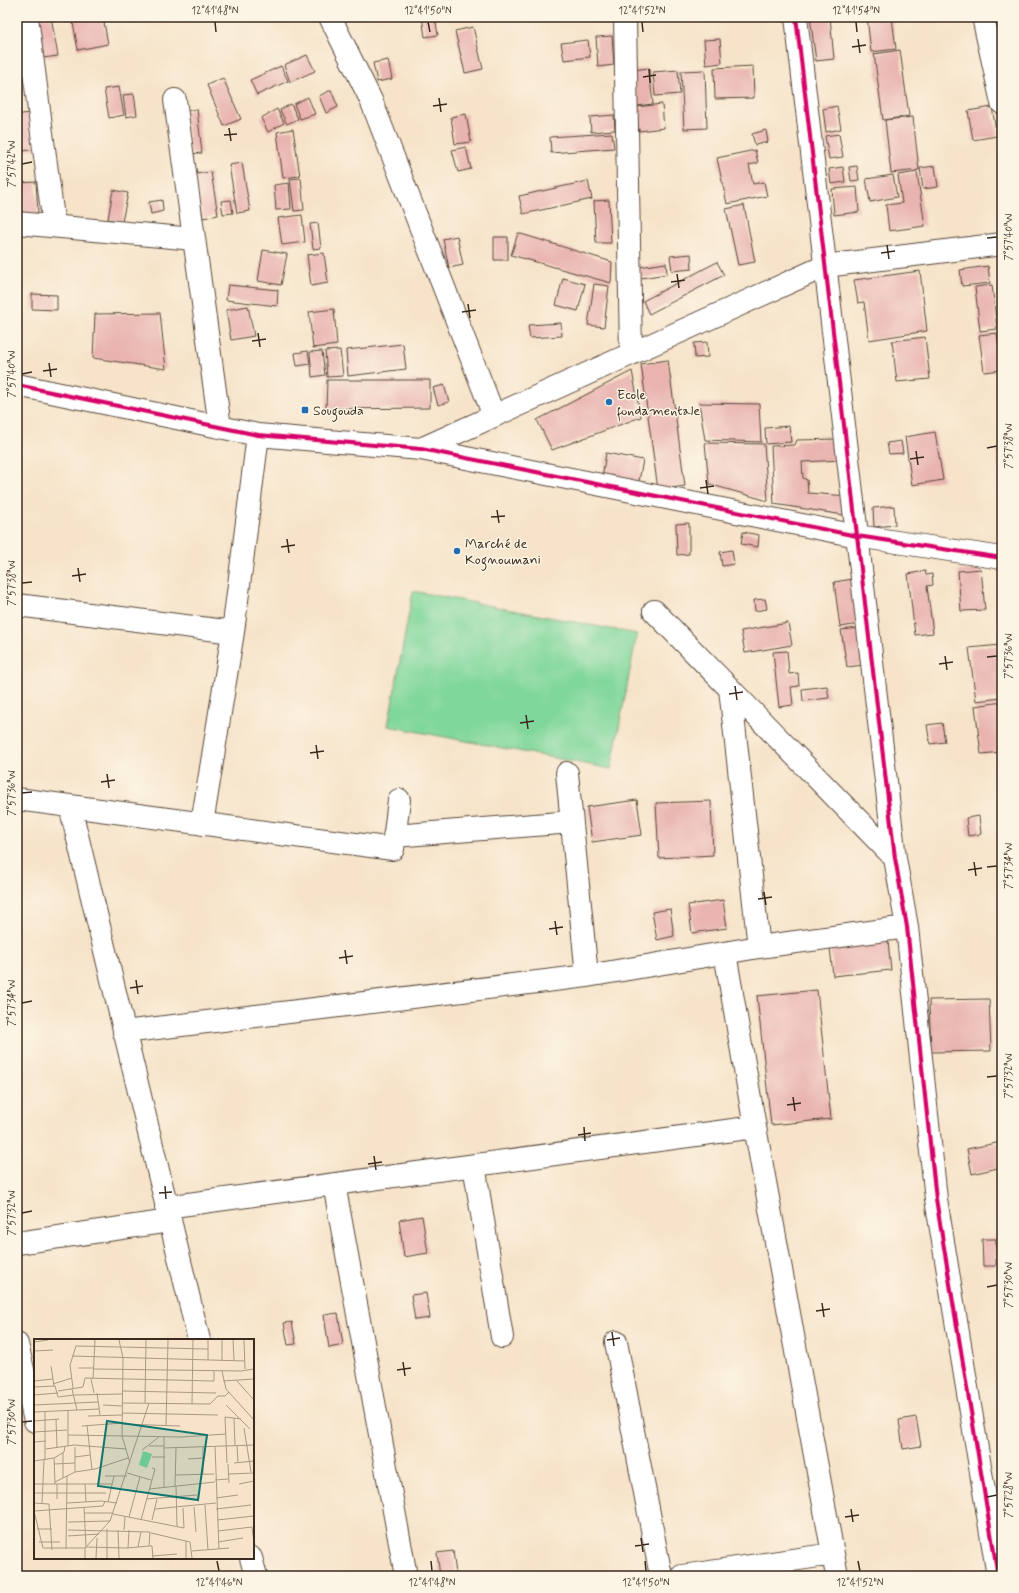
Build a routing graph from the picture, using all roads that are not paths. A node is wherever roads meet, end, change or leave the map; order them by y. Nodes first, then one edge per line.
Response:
1 (27, 17) edge
2 (330, 17) edge
3 (625, 17) edge
4 (796, 17) edge
5 (983, 17) edge
6 (174, 100) dead end
7 (1002, 104) edge
8 (17, 223) edge
9 (54, 226) junction
10 (194, 239) junction
11 (1002, 244) edge
12 (826, 266) junction
13 (631, 354) junction
14 (17, 385) edge
15 (494, 416) junction
16 (220, 427) junction
17 (258, 435) junction
18 (421, 449) junction
19 (857, 536) junction
20 (1002, 558) edge
21 (17, 605) edge
22 (654, 611) dead end
23 (233, 632) junction
24 (730, 689) junction
25 (567, 773) dead end
26 (17, 799) edge
27 (399, 800) dead end
28 (70, 806) junction
29 (572, 822) junction
30 (202, 824) junction
31 (394, 836) junction
32 (895, 858) junction
33 (906, 927) junction
34 (759, 947) junction
35 (725, 953) junction
36 (587, 976) junction
37 (124, 1032) junction
38 (755, 1127) junction
39 (474, 1165) junction
40 (334, 1184) junction
41 (168, 1214) junction
42 (17, 1243) edge
43 (502, 1337) dead end
44 (199, 1339) edge
45 (616, 1342) dead end
46 (17, 1344) edge
47 (34, 1416) edge
48 (833, 1554) junction
49 (251, 1559) edge
50 (256, 1576) edge
51 (406, 1576) edge
52 (661, 1576) edge
53 (682, 1576) edge
54 (837, 1576) edge
55 (998, 1576) edge

1 - 9 street
2 - 15 street
3 - 13 street
4 - 12 street
5 - 7 street
6 - 10 street
8 - 9 street
9 - 10 street
10 - 16 street
11 - 12 street
12 - 13 street
12 - 19 street
13 - 15 street
14 - 16 street
15 - 18 street
16 - 17 street
17 - 18 street
17 - 23 street
18 - 19 street
19 - 20 street
19 - 32 street
21 - 23 street
22 - 24 street
23 - 30 street
24 - 32 street
24 - 34 street
25 - 29 street
26 - 28 street
27 - 31 street
28 - 30 street
28 - 37 street
29 - 31 street
29 - 36 street
30 - 31 street
32 - 33 street
33 - 34 street
33 - 55 street
34 - 35 street
35 - 36 street
35 - 38 street
36 - 37 street
37 - 41 street
38 - 39 street
38 - 48 street
39 - 40 street
39 - 43 street
40 - 41 street
40 - 51 street
41 - 42 street
41 - 44 street
45 - 52 street
46 - 47 street
48 - 53 street
48 - 54 street
49 - 50 street

